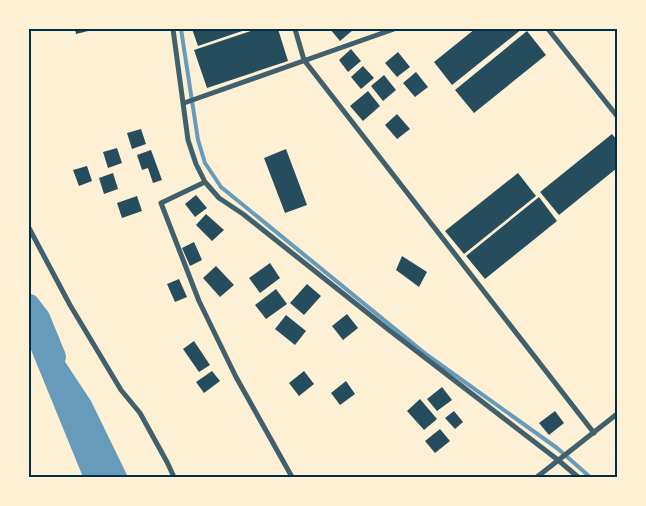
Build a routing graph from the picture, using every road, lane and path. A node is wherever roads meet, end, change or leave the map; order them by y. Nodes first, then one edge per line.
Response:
1 (174, 29) edge
2 (295, 29) edge
3 (394, 29) edge
4 (548, 29) edge
5 (304, 60) junction
6 (184, 103) junction
7 (617, 116) edge
8 (205, 182) junction
9 (29, 228) edge
10 (617, 414) edge
11 (594, 433) junction
12 (558, 460) junction
13 (174, 477) edge
14 (292, 477) edge
15 (537, 477) edge
16 (578, 477) edge

1 - 6 street
2 - 5 street
3 - 5 street
4 - 7 street
5 - 6 street
5 - 11 street
6 - 8 street
8 - 12 street
8 - 14 street
9 - 13 street
10 - 11 street
11 - 12 street
12 - 15 street
12 - 16 street

